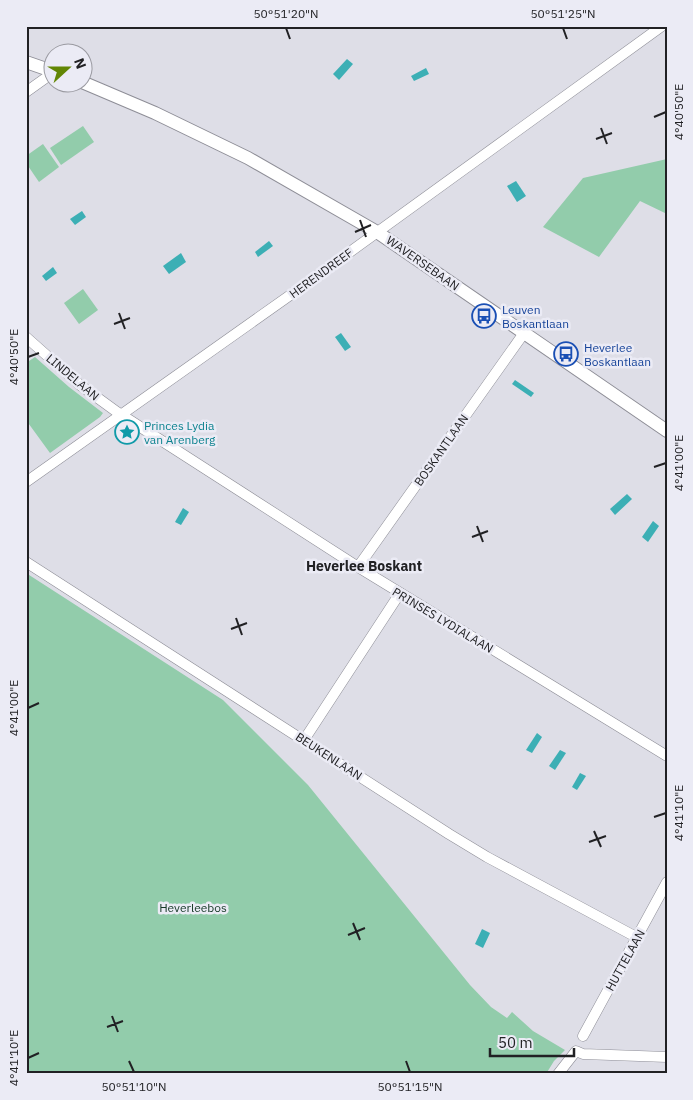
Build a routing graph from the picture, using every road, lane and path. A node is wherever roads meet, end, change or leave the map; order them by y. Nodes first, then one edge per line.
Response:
1 (662, 26) edge
2 (26, 62) edge
3 (42, 68) edge
4 (42, 81) edge
5 (92, 86) edge
6 (26, 92) edge
7 (377, 232) junction
8 (524, 333) junction
9 (26, 337) edge
10 (121, 414) junction
11 (667, 431) edge
12 (26, 482) edge
13 (26, 562) edge
14 (358, 568) junction
15 (400, 593) junction
16 (304, 740) junction
17 (667, 756) edge
18 (667, 882) edge
19 (638, 938) junction
20 (583, 1036) dead end
21 (667, 1057) edge
22 (558, 1074) edge

1 - 7 street, HERENDREEF
2 - 3 street
4 - 6 street
5 - 7 street, WAVERSEBAAN
7 - 8 street, WAVERSEBAAN
7 - 10 street, HERENDREEF
8 - 11 street, WAVERSEBAAN
8 - 14 street, BOSKANTLAAN
9 - 10 street, LINDELAAN
10 - 12 street, HERENDREEF
10 - 14 street, PRINSES LYDIALAAN
13 - 16 street, BEUKENLAAN
14 - 15 street, PRINSES LYDIALAAN
15 - 16 street
15 - 17 street, PRINSES LYDIALAAN
16 - 19 street, BEUKENLAAN
18 - 19 street, HUTTELAAN
19 - 20 street, HUTTELAAN
21 - 22 street

